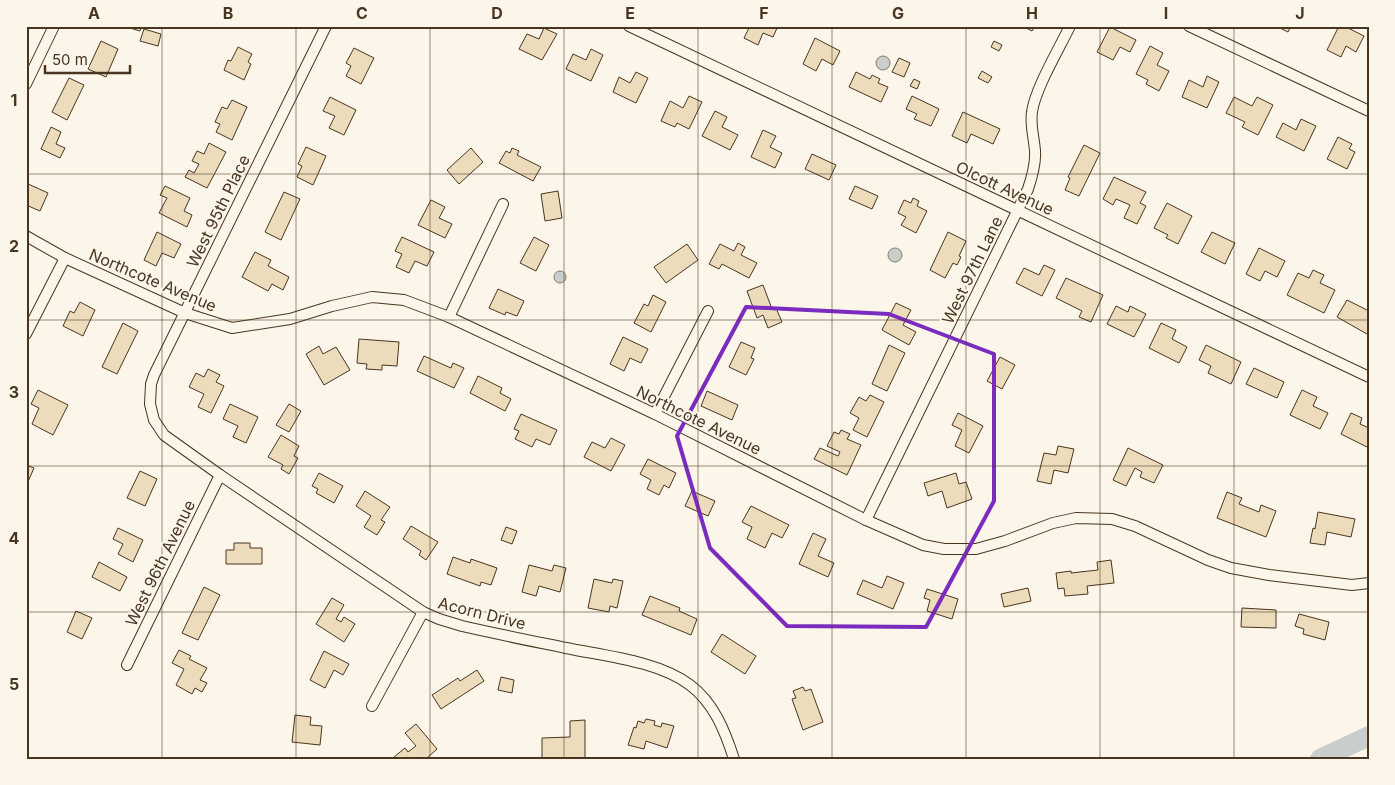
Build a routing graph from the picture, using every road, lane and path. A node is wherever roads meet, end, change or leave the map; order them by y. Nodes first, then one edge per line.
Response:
1 (54, 26) edge
2 (326, 26) edge
3 (629, 26) edge
4 (1070, 26) edge
5 (1189, 26) edge
6 (26, 84) edge
7 (1369, 111) edge
8 (503, 204) dead end
9 (1018, 210) junction
10 (26, 236) edge
11 (65, 258) junction
12 (708, 311) dead end
13 (185, 314) junction
14 (449, 317) junction
15 (26, 334) edge
16 (1369, 377) edge
17 (152, 412) joint
18 (654, 414) junction
19 (220, 474) junction
20 (866, 520) junction
21 (1369, 583) edge
22 (423, 612) junction
23 (127, 665) dead end
24 (372, 706) dead end
25 (734, 759) edge

1 - 6 street
2 - 13 street, West 95th Place
3 - 9 street, Olcott Avenue
4 - 9 street, West 97th Lane
5 - 7 street
8 - 14 street
9 - 16 street, Olcott Avenue
9 - 20 street, West 97th Lane
10 - 11 street, Northcote Avenue
11 - 13 street, Northcote Avenue
11 - 15 street
12 - 18 street
13 - 14 street, Northcote Avenue
13 - 17 street, West 95th Place
14 - 18 street, Northcote Avenue
17 - 19 street, Acorn Drive
18 - 20 street, Northcote Avenue
19 - 22 street, Acorn Drive
19 - 23 street, West 96th Avenue
20 - 21 street, Northcote Avenue
22 - 24 street
22 - 25 street, Acorn Drive

